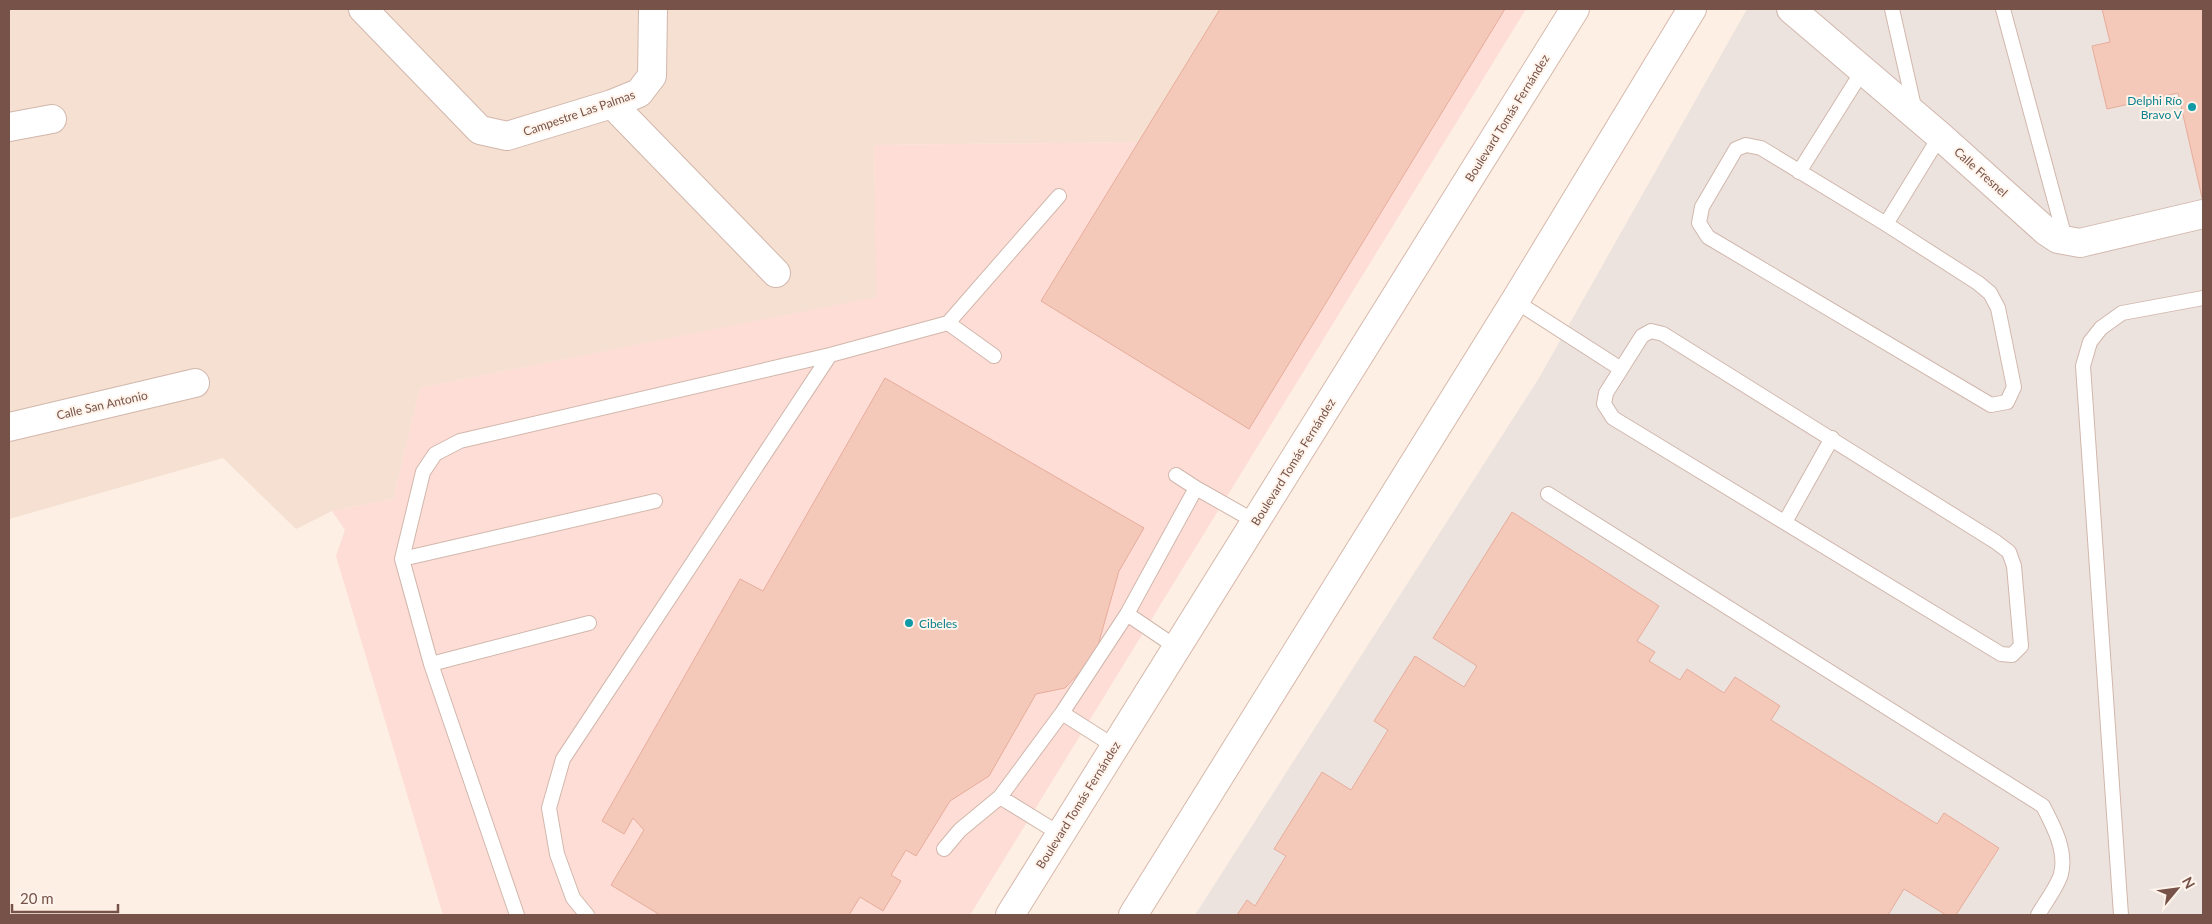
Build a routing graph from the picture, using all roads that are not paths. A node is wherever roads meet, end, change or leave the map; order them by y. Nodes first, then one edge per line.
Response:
1 (363, 9) edge
2 (653, 9) edge
3 (1575, 9) edge
4 (1692, 9) edge
5 (1791, 9) edge
6 (1892, 9) edge
7 (2003, 9) edge
8 (1863, 70) junction
9 (612, 104) junction
10 (1916, 114) junction
11 (52, 119) dead end
12 (9, 128) edge
13 (1940, 136) junction
14 (1799, 172) junction
15 (1059, 196) dead end
16 (2203, 214) edge
17 (1886, 224) junction
18 (2066, 242) junction
19 (776, 273) dead end
20 (2203, 298) edge
21 (1515, 301) junction
22 (948, 323) junction
23 (830, 355) junction
24 (994, 356) dead end
25 (1621, 369) junction
26 (195, 384) dead end
27 (9, 427) edge
28 (1832, 438) junction
29 (1176, 475) dead end
30 (1196, 488) junction
31 (1548, 494) dead end
32 (655, 500) dead end
33 (1256, 522) junction
34 (1785, 522) junction
35 (402, 559) junction
36 (1127, 614) junction
37 (588, 623) dead end
38 (1176, 647) junction
39 (431, 664) junction
40 (1062, 713) junction
41 (1114, 746) junction
42 (1000, 797) junction
43 (1060, 834) junction
44 (944, 849) dead end
45 (517, 915) edge
46 (587, 915) edge
47 (1010, 915) edge
48 (1132, 915) edge
49 (2038, 915) edge
50 (2122, 915) edge

1 - 9 main road, Campestre Las Palmas
2 - 9 main road, Campestre Las Palmas
3 - 33 main road, Boulevard Tomás Fernández
4 - 21 main road
5 - 8 main road, Calle Fresnel
6 - 10 lane
7 - 18 lane
8 - 10 main road, Calle Fresnel
8 - 14 lane
9 - 19 main road
10 - 13 main road, Calle Fresnel
11 - 12 main road
13 - 17 lane
13 - 18 main road, Calle Fresnel
14 - 17 lane
14 - 17 lane
15 - 22 lane
16 - 18 main road
20 - 50 lane
21 - 25 lane
21 - 48 main road
22 - 23 lane
22 - 24 lane
23 - 35 lane
23 - 46 lane
25 - 28 lane
25 - 34 lane
26 - 27 main road, Calle San Antonio
28 - 34 lane
28 - 34 lane
29 - 30 lane
30 - 33 lane
30 - 36 lane
31 - 49 lane
32 - 35 lane
33 - 38 main road, Boulevard Tomás Fernández
35 - 39 lane
36 - 38 lane
36 - 40 lane
37 - 39 lane
38 - 41 main road, Boulevard Tomás Fernández
39 - 45 lane
40 - 41 lane
40 - 42 lane
41 - 43 main road, Boulevard Tomás Fernández
42 - 43 lane
42 - 44 lane
43 - 47 main road, Boulevard Tomás Fernández

